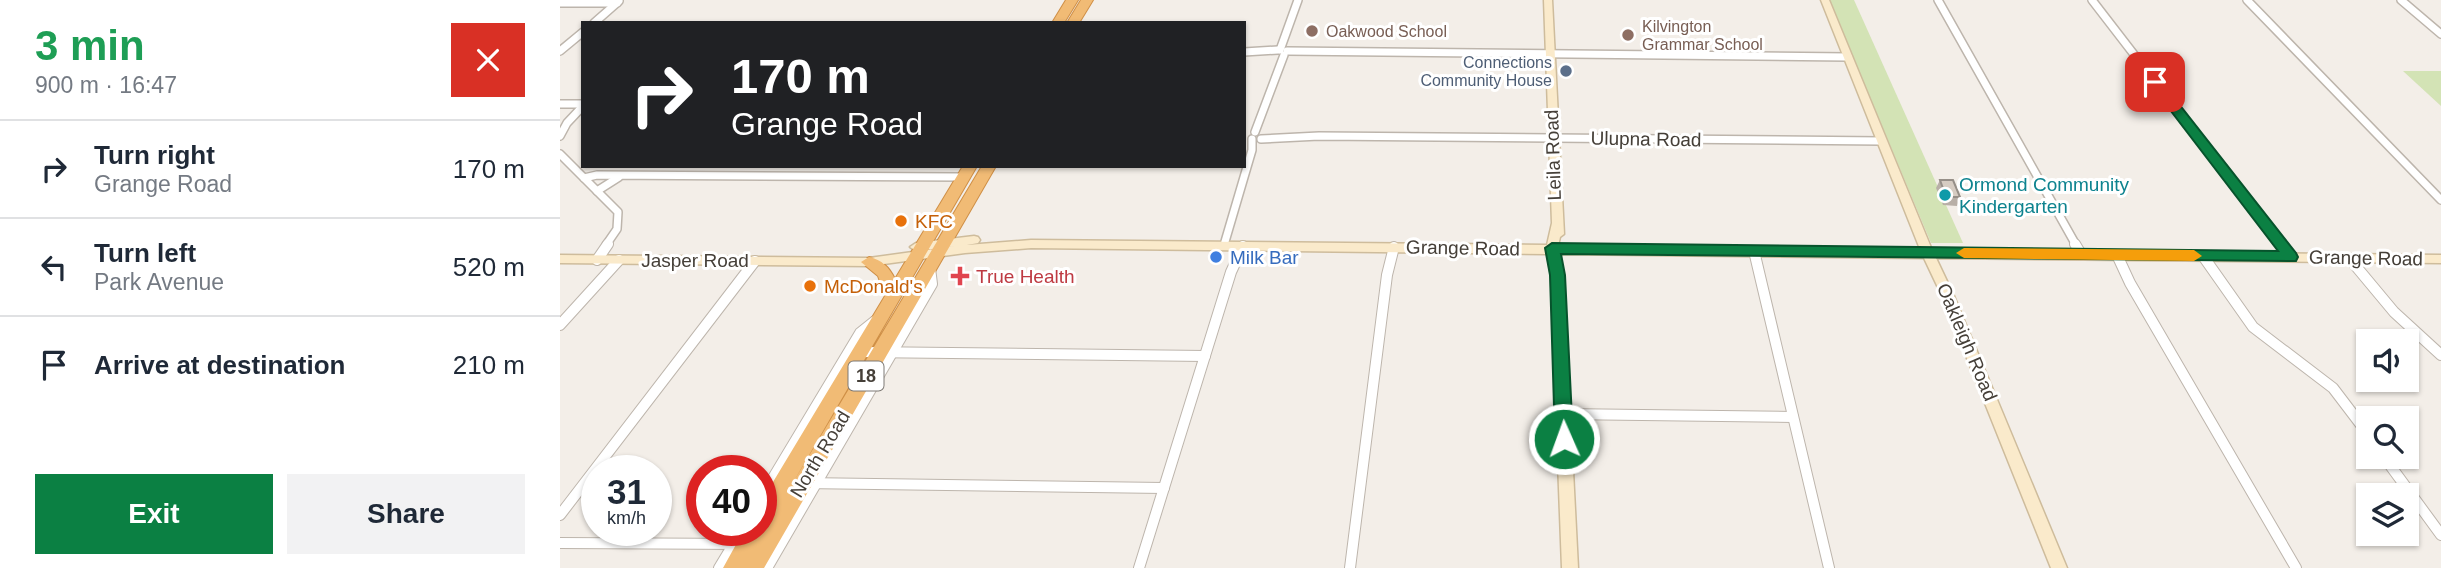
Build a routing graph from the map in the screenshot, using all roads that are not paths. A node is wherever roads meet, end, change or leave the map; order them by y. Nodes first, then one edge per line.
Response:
1 (1072, 0) edge
2 (1087, 0) edge
3 (1298, 0) edge
4 (1548, 0) edge
5 (1825, 0) edge
6 (1938, 0) edge
7 (2092, 0) edge
8 (2247, 0) edge
9 (2401, 0) edge
10 (619, 2) edge
11 (560, 3) edge
12 (596, 21) edge
13 (1059, 21) edge
14 (1074, 21) edge
15 (2441, 34) edge
16 (581, 35) edge
17 (560, 51) edge
18 (1246, 52) edge
19 (1282, 52) junction
20 (1550, 54) junction
21 (1848, 57) junction
22 (560, 104) edge
23 (581, 105) edge
24 (581, 107) edge
25 (560, 136) edge
26 (1254, 136) edge
27 (1285, 136) joint
28 (1553, 138) junction
29 (1882, 141) junction
30 (1252, 150) joint
31 (560, 154) edge
32 (988, 168) edge
33 (967, 172) edge
34 (624, 176) junction
35 (584, 178) junction
36 (597, 191) junction
37 (2441, 200) edge
38 (944, 208) junction
39 (965, 208) junction
40 (1234, 246) junction
41 (942, 247) junction
42 (1391, 247) junction
43 (1556, 249) junction
44 (919, 251) junction
45 (1754, 251) junction
46 (1928, 253) junction
47 (2081, 254) junction
48 (2113, 255) junction
49 (2203, 256) junction
50 (2290, 257) junction
51 (2349, 258) junction
52 (2441, 259) edge
53 (560, 260) edge
54 (597, 260) junction
55 (619, 260) junction
56 (755, 261) junction
57 (829, 261) junction
58 (869, 262) junction
59 (893, 297) junction
60 (884, 314) junction
61 (560, 325) edge
62 (878, 352) junction
63 (2441, 355) edge
64 (1205, 356) junction
65 (1563, 414) junction
66 (1793, 417) junction
67 (2356, 418) edge
68 (2393, 469) edge
69 (777, 471) edge
70 (809, 483) junction
71 (1164, 488) junction
72 (777, 497) edge
73 (777, 512) edge
74 (560, 516) edge
75 (2441, 535) edge
76 (686, 540) edge
77 (560, 543) edge
78 (741, 546) edge
79 (745, 546) edge
80 (750, 546) edge
81 (719, 568) edge
82 (733, 568) edge
83 (753, 568) edge
84 (767, 568) edge
85 (1139, 568) edge
86 (1350, 568) edge
87 (1570, 568) edge
88 (1829, 568) edge
89 (2059, 568) edge
90 (2296, 568) edge

1 - 13 highway
2 - 14 highway
3 - 19 street
4 - 20 main road, Leila Road
5 - 21 main road, Oakleigh Road
6 - 47 street
7 - 50 street
8 - 37 street
9 - 15 street
10 - 11 street
10 - 12 street
16 - 17 street
18 - 19 street
19 - 20 street
19 - 26 street
20 - 21 street
20 - 28 main road, Leila Road
21 - 29 main road, Oakleigh Road
22 - 23 street
24 - 25 street
26 - 27 street, Ulupna Road
26 - 30 street
27 - 28 street, Ulupna Road
28 - 29 street, Ulupna Road
28 - 43 main road, Leila Road
29 - 46 main road, Oakleigh Road
30 - 40 street
31 - 35 street
32 - 39 highway, North Road / 18
33 - 34 street
33 - 38 highway, North Road / 18
34 - 35 street
34 - 36 street
35 - 36 street
36 - 54 street
38 - 39 highway
38 - 44 highway, North Road / 18
39 - 41 highway, North Road / 18
40 - 41 main road, Grange Road
40 - 42 main road, Grange Road
40 - 64 street
41 - 44 main road, Grange Road
41 - 62 highway, North Road / 18
42 - 43 main road, Grange Road
42 - 86 street
43 - 45 main road, Grange Road
43 - 65 main road, Leila Road
44 - 57 main road, Jasper Road
44 - 58 main road, Jasper Road
44 - 59 highway, North Road / 18
45 - 46 main road, Grange Road
45 - 66 street
46 - 47 main road, Grange Road
46 - 89 main road, Oakleigh Road
47 - 48 main road, Grange Road
48 - 49 main road, Grange Road
48 - 90 street
49 - 50 main road, Grange Road
49 - 67 street
50 - 51 main road, Grange Road
51 - 52 main road, Grange Road
51 - 63 street
53 - 54 main road, Jasper Road
54 - 55 main road, Jasper Road
55 - 56 main road, Jasper Road
55 - 61 street
56 - 57 main road, Jasper Road
56 - 74 street
57 - 58 main road, Jasper Road
58 - 59 highway
59 - 60 highway, North Road / 18
60 - 62 highway, North Road / 18
60 - 69 street, North Road
62 - 64 street
62 - 70 highway, North Road / 18
62 - 72 highway, North Road / 18
64 - 71 street
65 - 66 street
65 - 87 main road, Leila Road
66 - 88 street
68 - 75 street
70 - 71 street
70 - 73 highway, North Road / 18
70 - 84 street, North Road
71 - 85 street
76 - 77 street
78 - 81 street, North Road
79 - 82 highway, North Road / 18
80 - 83 highway, North Road / 18

